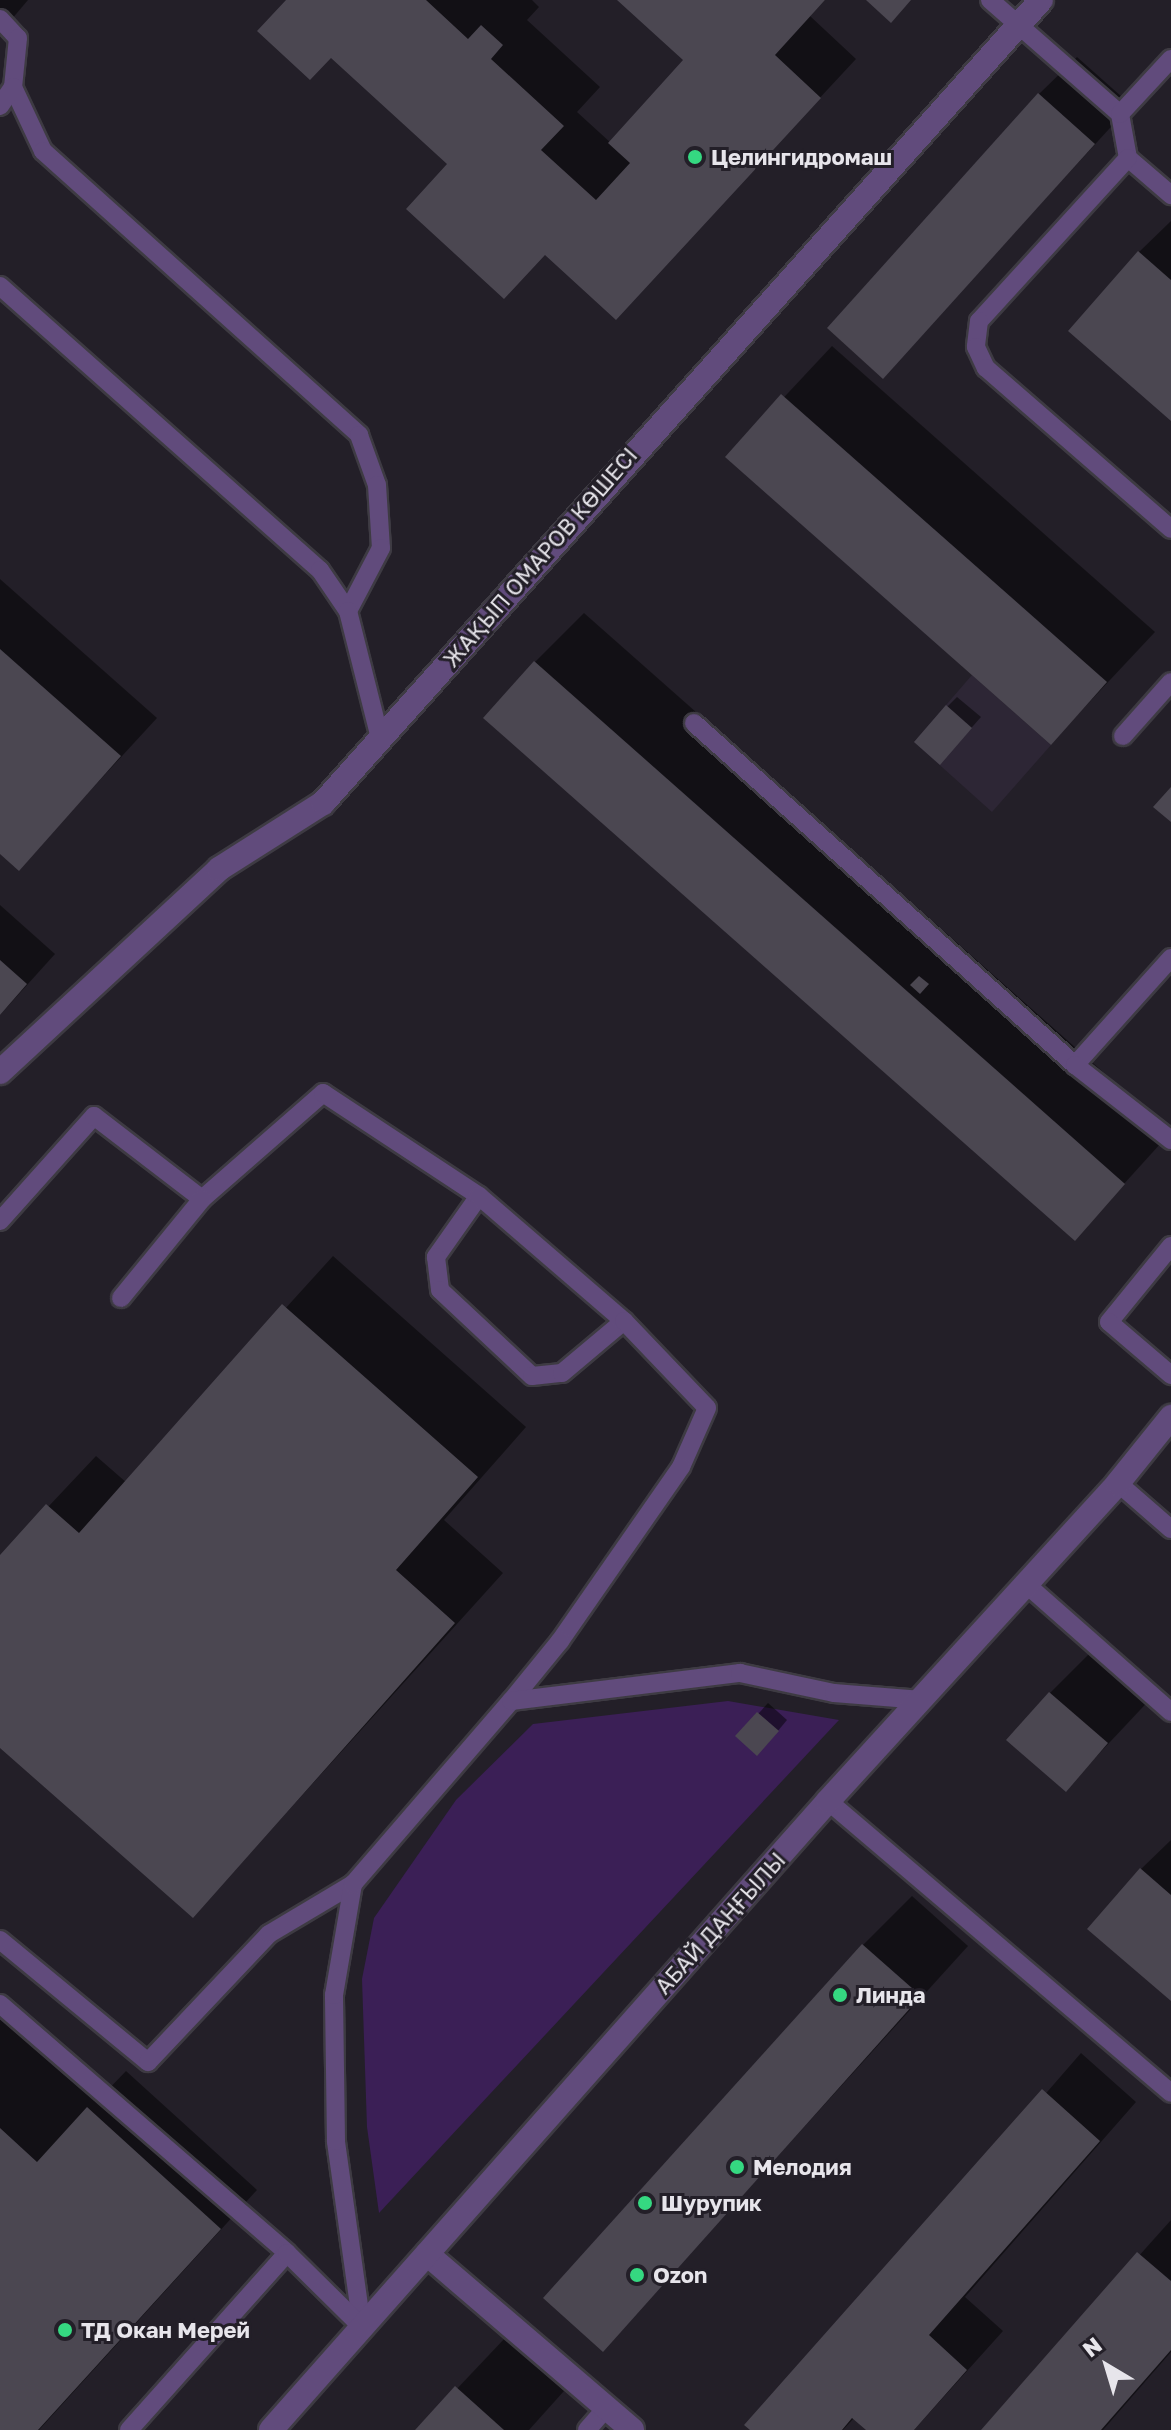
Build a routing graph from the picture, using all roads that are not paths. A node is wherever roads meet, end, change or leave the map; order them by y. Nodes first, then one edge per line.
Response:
1 (990, 0) edge
2 (1041, 0) edge
3 (0, 19) edge
4 (1018, 25) junction
5 (1171, 59) edge
6 (13, 87) junction
7 (0, 106) edge
8 (1120, 114) junction
9 (1128, 158) junction
10 (1171, 195) edge
11 (0, 286) edge
12 (1171, 529) edge
13 (348, 611) junction
14 (1171, 682) edge
15 (694, 723) dead end
16 (1123, 736) dead end
17 (380, 738) junction
18 (1171, 958) edge
19 (1075, 1065) junction
20 (0, 1072) edge
21 (1171, 1140) edge
22 (479, 1196) junction
23 (202, 1199) junction
24 (0, 1221) edge
25 (1171, 1246) edge
26 (121, 1298) dead end
27 (624, 1321) junction
28 (1171, 1375) edge
29 (1171, 1417) edge
30 (1118, 1483) junction
31 (1171, 1529) edge
32 (1027, 1585) junction
33 (922, 1700) junction
34 (511, 1701) junction
35 (1171, 1712) edge
36 (828, 1801) junction
37 (353, 1884) junction
38 (0, 1940) edge
39 (0, 2004) edge
40 (1171, 2093) edge
41 (287, 2253) junction
42 (427, 2254) junction
43 (362, 2327) junction
44 (606, 2408) junction
45 (129, 2430) edge
46 (271, 2430) edge
47 (587, 2430) edge
48 (632, 2430) edge

1 - 4 lane
2 - 4 street, ЖАҚЫП ОМАРОВ КӨШЕСІ
3 - 6 lane
4 - 8 lane
4 - 17 street, ЖАҚЫП ОМАРОВ КӨШЕСІ
5 - 8 lane
6 - 7 lane
6 - 13 lane
8 - 9 lane
9 - 10 lane
9 - 12 lane
11 - 13 lane
13 - 17 lane
14 - 16 lane
15 - 19 lane
17 - 20 street, ЖАҚЫП ОМАРОВ КӨШЕСІ
18 - 19 lane
19 - 21 lane
22 - 23 lane
22 - 27 lane
22 - 27 lane
23 - 24 lane
23 - 26 lane
25 - 28 lane
27 - 34 lane
29 - 30 street, АБАЙ ДАҢҒЫЛЫ
30 - 31 lane
30 - 32 street, АБАЙ ДАҢҒЫЛЫ
32 - 33 street, АБАЙ ДАҢҒЫЛЫ
32 - 35 lane
33 - 34 lane
33 - 36 street, АБАЙ ДАҢҒЫЛЫ
34 - 37 lane
36 - 40 lane
36 - 42 street, АБАЙ ДАҢҒЫЛЫ
37 - 38 lane
37 - 43 lane
39 - 41 lane
41 - 43 lane
41 - 45 lane
42 - 43 street, АБАЙ ДАҢҒЫЛЫ
42 - 44 street
43 - 46 street, АБАЙ ДАҢҒЫЛЫ
44 - 47 lane
44 - 48 street

